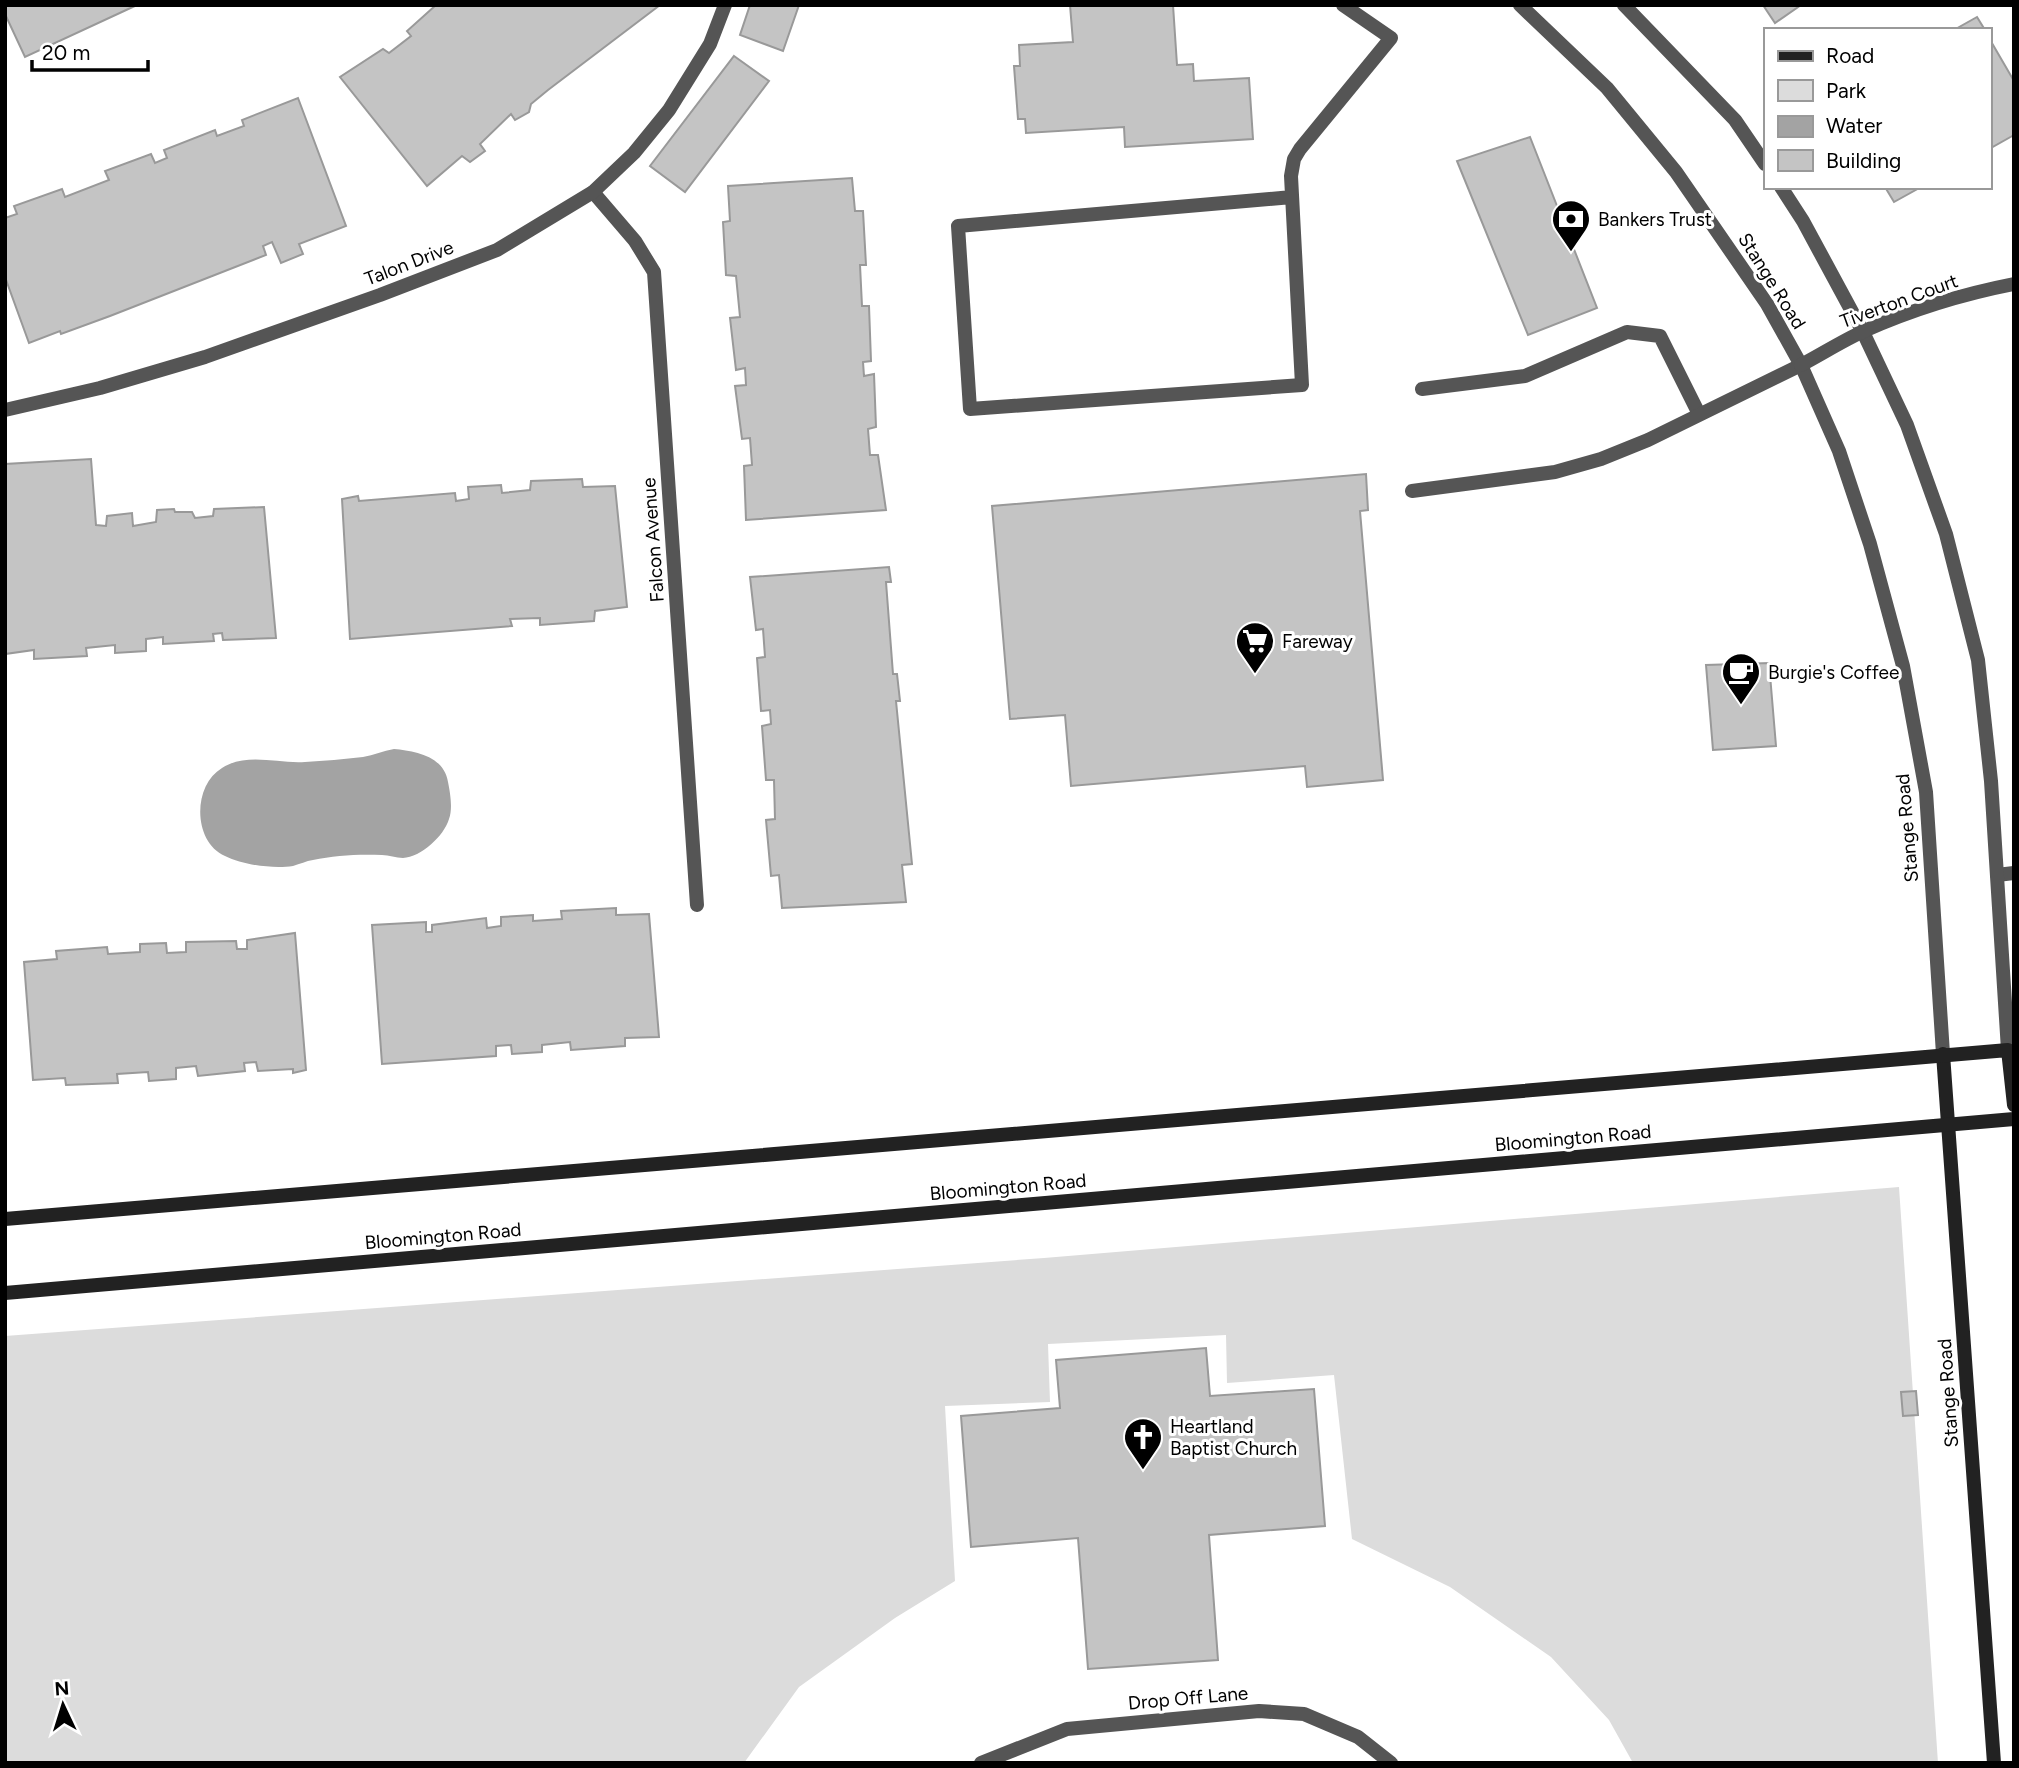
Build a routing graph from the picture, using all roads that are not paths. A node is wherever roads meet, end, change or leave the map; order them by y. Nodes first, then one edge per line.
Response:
1 (725, 5) edge
2 (1343, 5) edge
3 (1520, 5) edge
4 (1624, 5) edge
5 (1764, 163) edge
6 (1782, 189) edge
7 (593, 192) junction
8 (1292, 197) junction
9 (2014, 284) edge
10 (1863, 331) junction
11 (1801, 365) junction
12 (1422, 389) dead end
13 (5, 410) edge
14 (1699, 414) junction
15 (1412, 491) dead end
16 (2014, 873) edge
17 (1997, 875) junction
18 (697, 905) dead end
19 (2008, 1050) junction
20 (1943, 1054) junction
21 (2014, 1105) edge
22 (2014, 1119) edge
23 (1948, 1124) junction
24 (5, 1219) edge
25 (5, 1293) edge
26 (981, 1763) edge
27 (1391, 1763) edge
28 (1994, 1763) edge

1 - 7 street, Talon Drive
2 - 8 street
3 - 11 street, Stange Road
4 - 5 street
6 - 10 street
7 - 13 street, Talon Drive
7 - 18 street, Falcon Avenue
8 - 8 street
9 - 10 street, Tiverton Court
10 - 11 street, Tiverton Court
10 - 17 street
11 - 14 street, Tiverton Court
11 - 20 street, Stange Road
12 - 14 street
14 - 15 street, Tiverton Court
16 - 17 street
17 - 19 street
19 - 20 main road
19 - 21 main road
20 - 23 main road, Stange Road
20 - 24 main road
22 - 23 main road, Bloomington Road
23 - 25 main road, Bloomington Road
23 - 28 main road, Stange Road
26 - 27 street, Drop Off Lane

